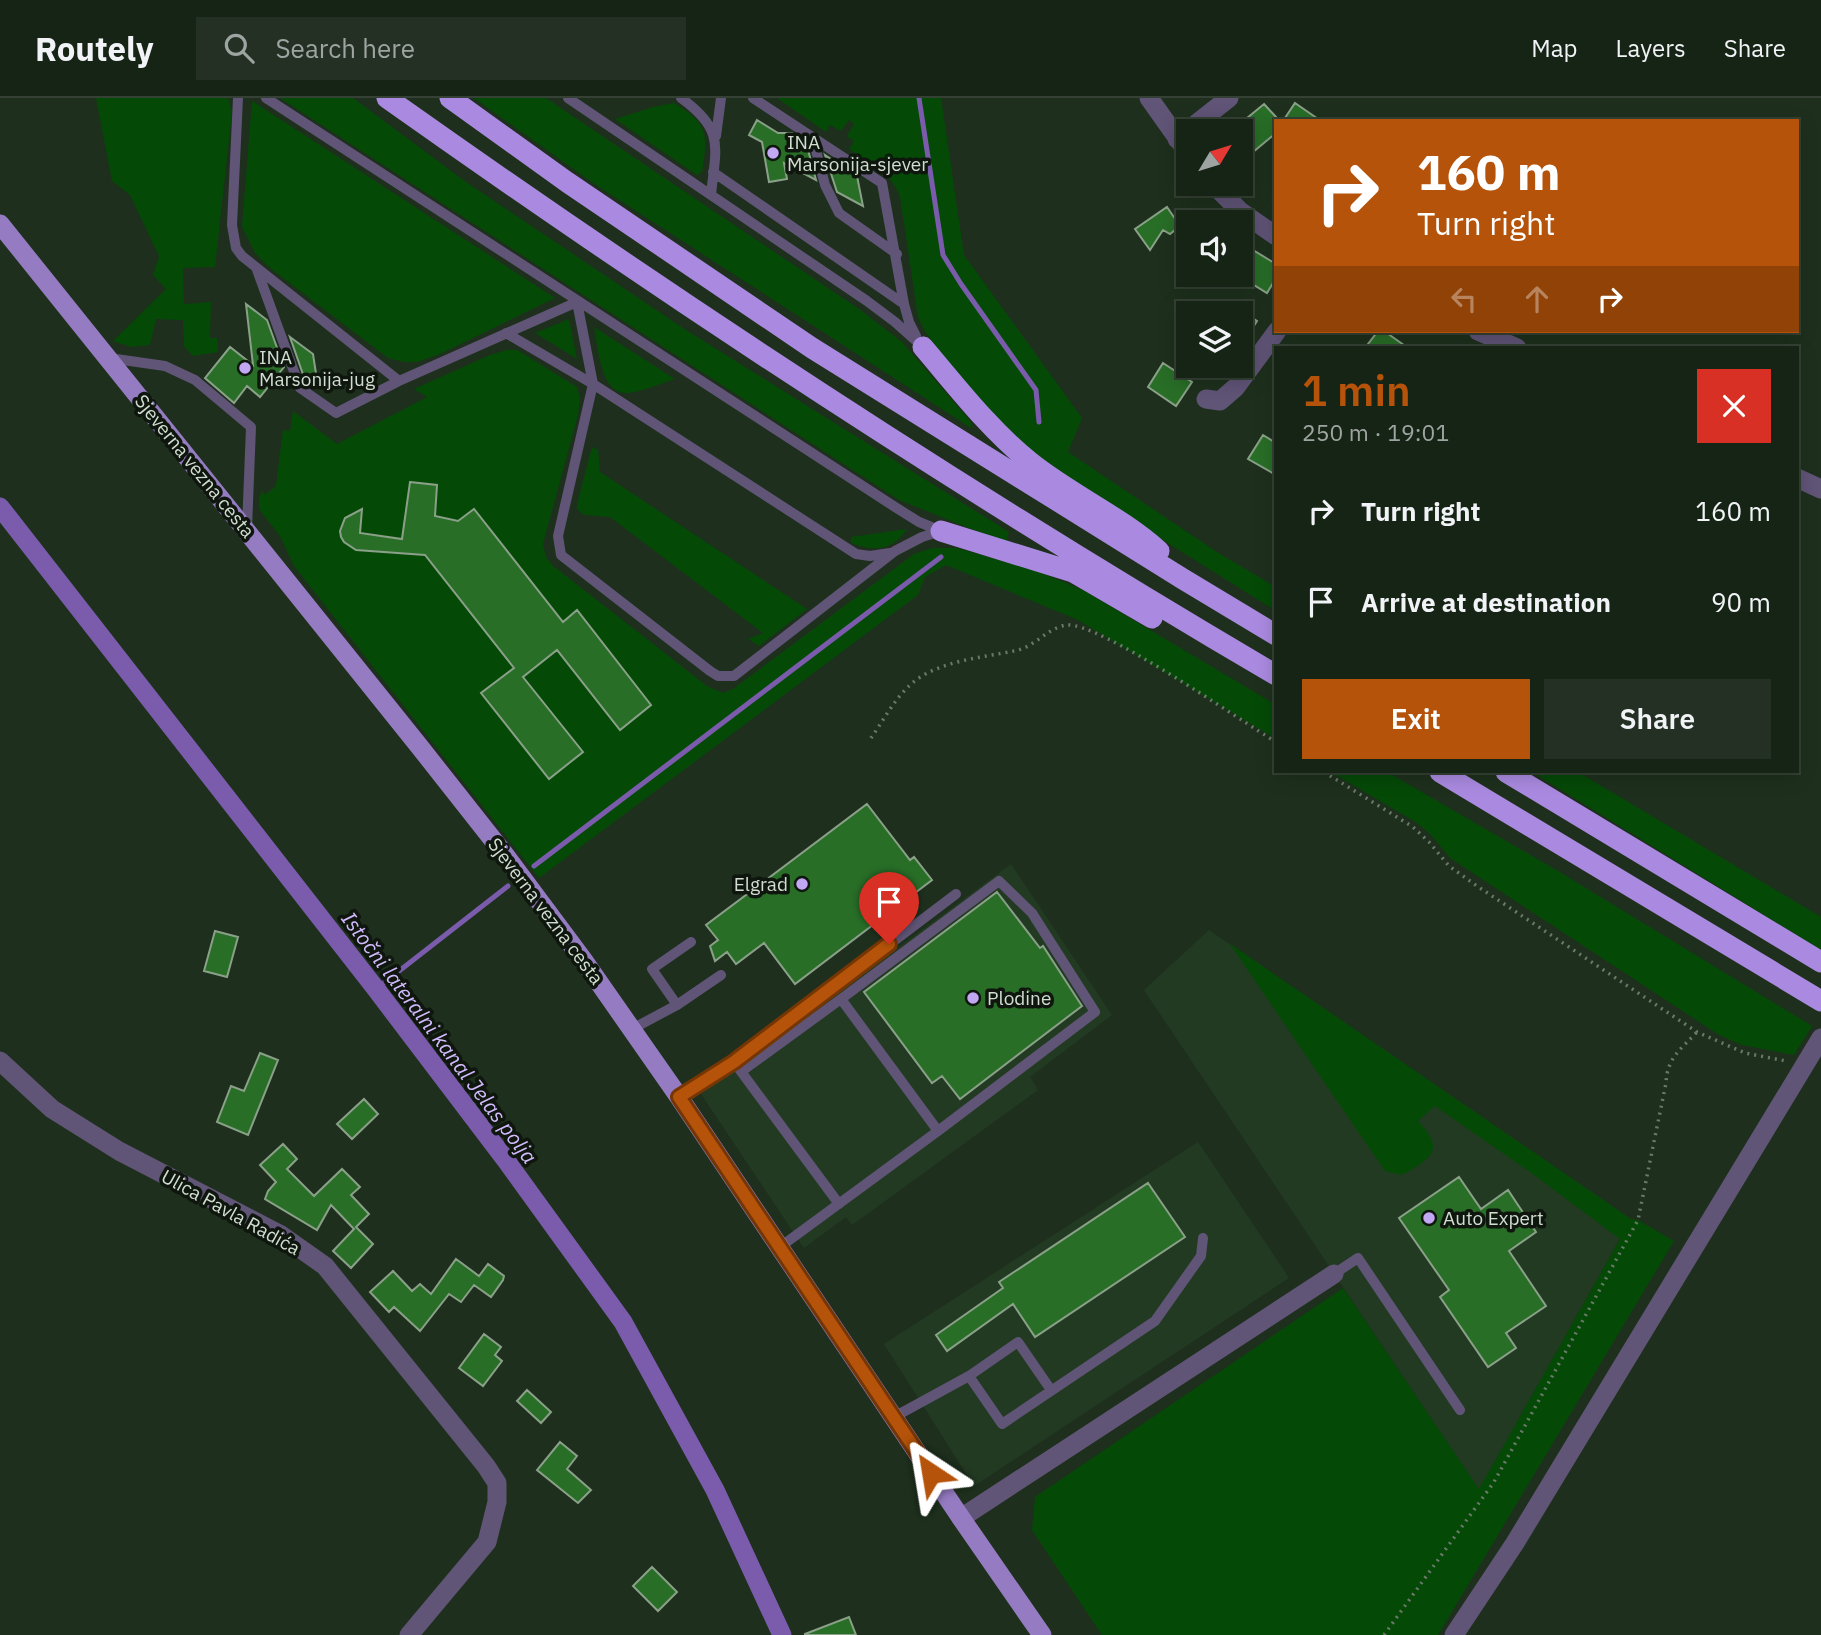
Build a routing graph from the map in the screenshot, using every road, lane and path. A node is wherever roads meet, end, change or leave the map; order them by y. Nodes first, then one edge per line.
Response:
1 (239, 98) edge
2 (266, 98) edge
3 (387, 98) edge
4 (450, 98) edge
5 (568, 98) edge
6 (681, 98) edge
7 (721, 98) edge
8 (753, 98) edge
9 (1149, 98) edge
10 (1229, 98) edge
11 (1209, 119) edge
12 (716, 136) junction
13 (1176, 136) edge
14 (813, 139) junction
15 (713, 172) junction
16 (711, 195) junction
17 (1225, 196) edge
18 (0, 225) edge
19 (1274, 235) edge
20 (897, 254) junction
21 (256, 268) junction
22 (577, 302) junction
23 (904, 304) junction
24 (506, 333) junction
25 (1276, 333) edge
26 (1483, 333) edge
27 (1512, 346) edge
28 (923, 347) junction
29 (106, 357) junction
30 (399, 380) junction
31 (593, 384) junction
32 (1206, 400) dead end
33 (1799, 479) edge
34 (1821, 489) edge
35 (246, 530) junction
36 (942, 531) junction
37 (895, 551) junction
38 (1183, 579) junction
39 (1274, 634) edge
40 (1268, 670) edge
41 (871, 738) dead end
42 (1274, 741) edge
43 (1326, 773) edge
44 (1442, 773) edge
45 (1508, 773) edge
46 (956, 894) dead end
47 (691, 942) dead end
48 (1821, 962) edge
49 (721, 975) dead end
50 (841, 999) junction
51 (1821, 1001) edge
52 (677, 1005) junction
53 (632, 1029) junction
54 (1697, 1032) junction
55 (1821, 1038) edge
56 (0, 1061) edge
57 (734, 1062) junction
58 (1796, 1066) dead end
59 (742, 1071) junction
60 (679, 1097) junction
61 (938, 1131) junction
62 (839, 1203) junction
63 (1203, 1238) dead end
64 (780, 1247) junction
65 (1335, 1274) joint
66 (969, 1376) junction
67 (1051, 1390) junction
68 (1460, 1410) dead end
69 (894, 1417) junction
70 (961, 1518) junction
71 (409, 1635) edge
72 (1042, 1635) edge
73 (1384, 1635) edge
74 (1454, 1635) edge

1 - 21 lane
2 - 22 lane
3 - 40 highway
4 - 38 highway
5 - 16 lane
6 - 12 lane
7 - 12 lane
8 - 14 lane
9 - 13 street
10 - 11 street
12 - 15 lane
14 - 20 lane
14 - 20 lane
15 - 16 lane
15 - 23 lane
16 - 28 lane
17 - 19 street
18 - 29 main road, Sjeverna vezna cesta
20 - 23 lane
21 - 30 lane
21 - 30 lane
22 - 24 lane
22 - 31 lane
22 - 36 lane
23 - 28 lane
24 - 30 lane
24 - 31 lane
25 - 32 street
26 - 27 street
28 - 38 highway
29 - 35 main road, Sjeverna vezna cesta
29 - 35 lane
31 - 37 lane
31 - 37 lane
33 - 34 street
35 - 53 main road, Sjeverna vezna cesta
36 - 37 lane
36 - 40 highway
38 - 39 highway
41 - 42 path
43 - 54 path
44 - 51 highway
45 - 48 highway
46 - 57 lane
47 - 52 lane
49 - 52 lane
50 - 59 lane
50 - 61 lane
50 - 61 lane
52 - 53 lane
53 - 60 main road, Sjeverna vezna cesta
54 - 58 path
54 - 73 path
55 - 74 street
56 - 71 street, Ulica Pavla Radića
57 - 59 lane
57 - 60 lane
59 - 62 lane
60 - 64 main road, Sjeverna vezna cesta
61 - 62 lane
62 - 64 lane
63 - 67 lane
64 - 69 main road, Sjeverna vezna cesta
65 - 68 lane
65 - 70 street
66 - 67 lane
66 - 67 lane
66 - 69 lane
69 - 70 main road, Sjeverna vezna cesta
70 - 72 main road, Sjeverna vezna cesta

